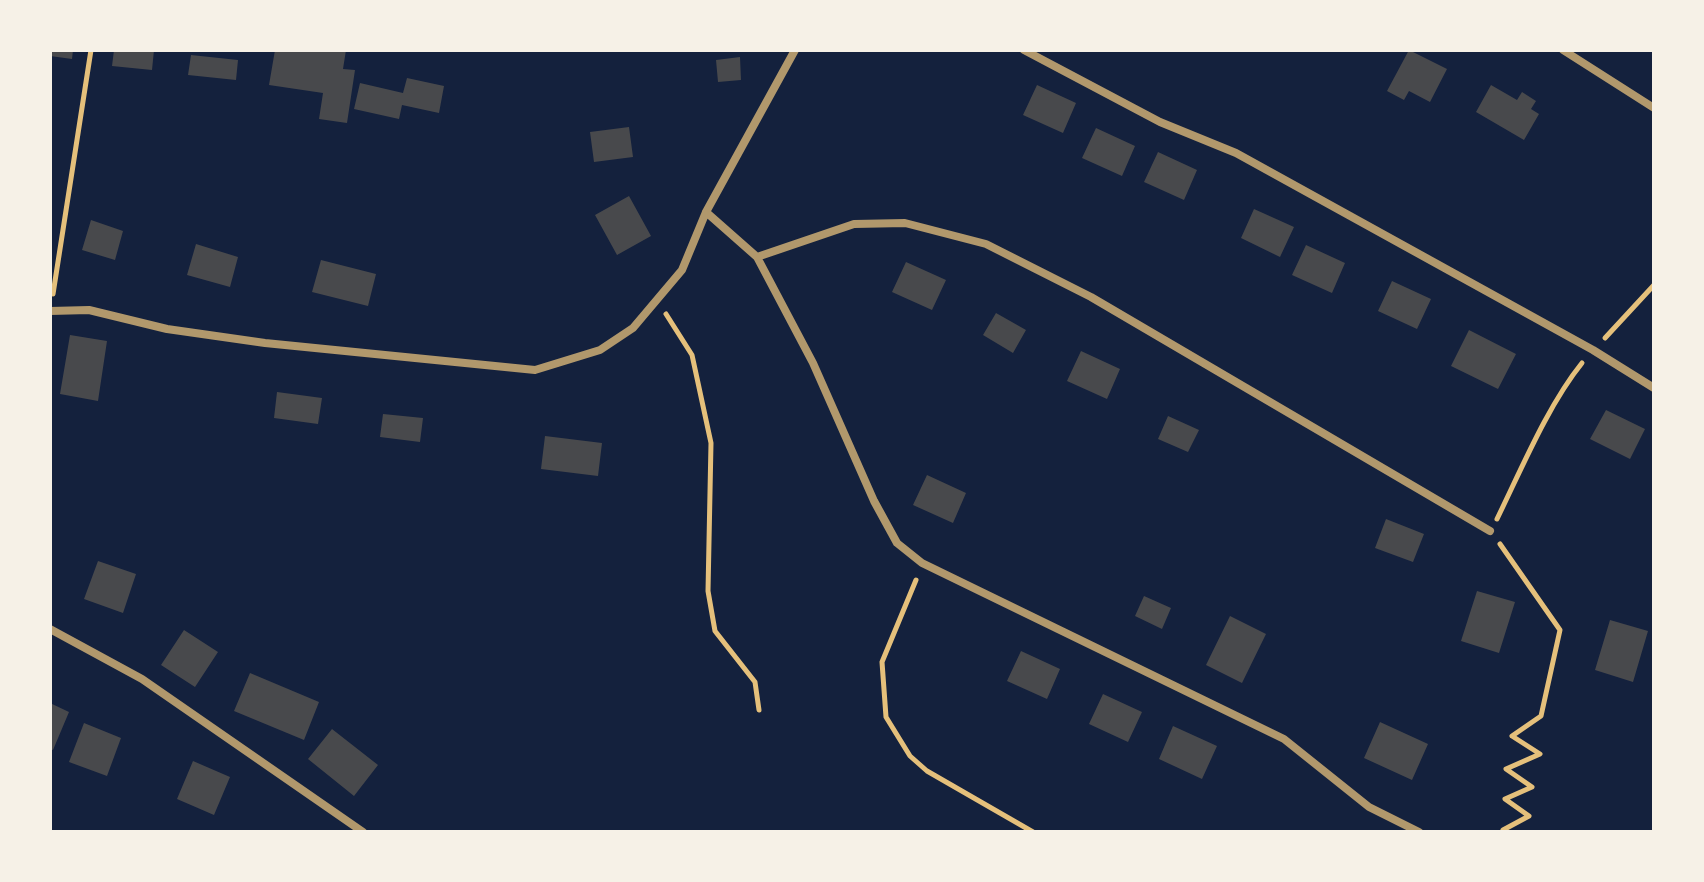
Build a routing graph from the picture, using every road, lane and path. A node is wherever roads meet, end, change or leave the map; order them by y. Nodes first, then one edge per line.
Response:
1 (91, 50) edge
2 (795, 50) edge
3 (1024, 50) edge
4 (1563, 50) edge
5 (1654, 108) edge
6 (706, 212) junction
7 (757, 257) junction
8 (1654, 285) edge
9 (657, 299) junction
10 (50, 312) edge
11 (1593, 350) junction
12 (1654, 388) edge
13 (1490, 531) junction
14 (922, 563) junction
15 (50, 629) edge
16 (759, 710) dead end
17 (363, 832) edge
18 (1033, 832) edge
19 (1419, 832) edge
20 (1505, 832) edge

1 - 10 path
2 - 6 street
3 - 11 street
4 - 5 street
6 - 7 street
6 - 9 street
7 - 13 street
7 - 14 street
8 - 11 path
9 - 10 street
9 - 16 path
11 - 12 street
11 - 13 path
13 - 20 path
14 - 18 path
14 - 19 street
15 - 17 street

